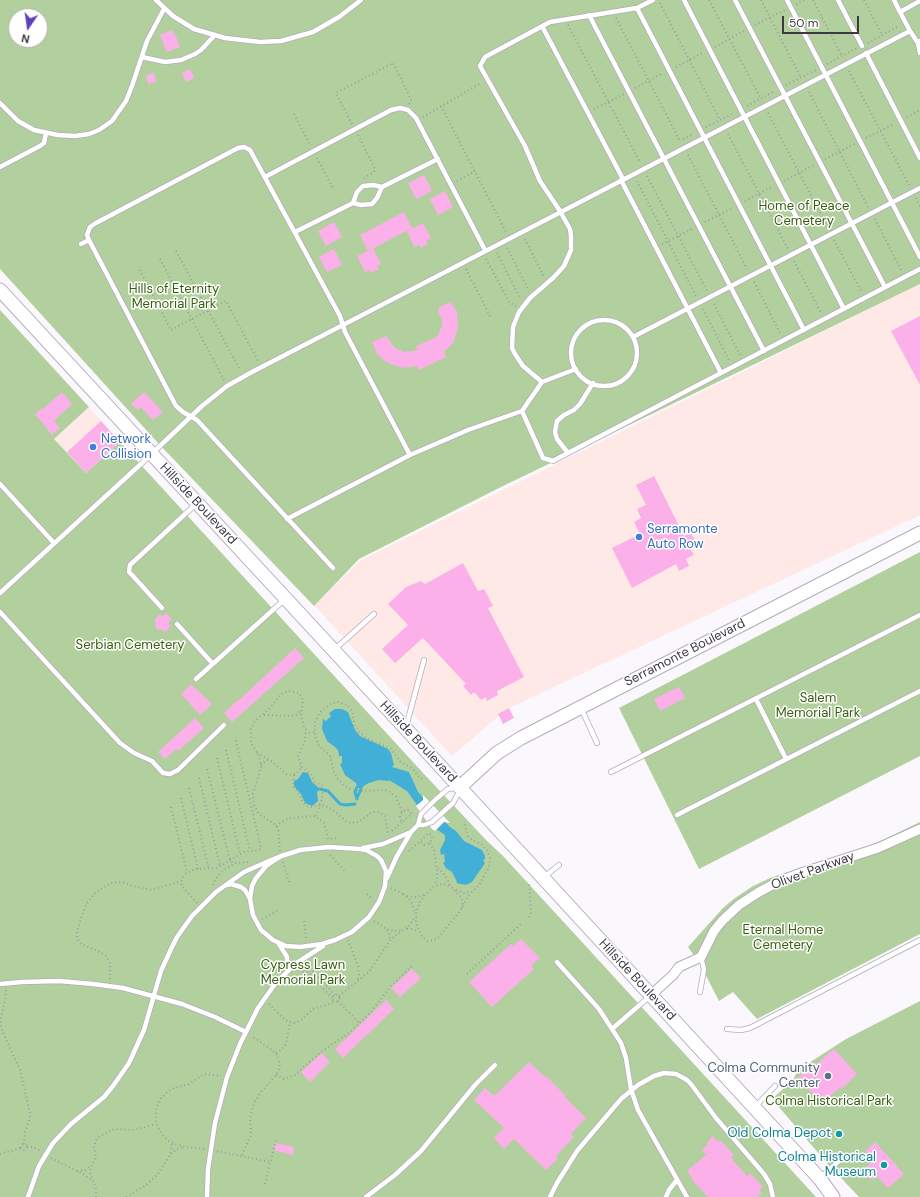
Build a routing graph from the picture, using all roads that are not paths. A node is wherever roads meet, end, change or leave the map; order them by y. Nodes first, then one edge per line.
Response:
1 (156, 0) edge
2 (361, 0) edge
3 (653, 0) edge
4 (684, 0) edge
5 (735, 0) edge
6 (787, 0) edge
7 (838, 0) edge
8 (894, 0) edge
9 (920, 1) edge
10 (164, 8) junction
11 (637, 8) junction
12 (900, 12) junction
13 (589, 15) junction
14 (542, 26) junction
15 (910, 31) junction
16 (214, 36) junction
17 (919, 42) edge
18 (862, 46) dead end
19 (920, 52) edge
20 (866, 53) junction
21 (142, 57) junction
22 (825, 74) junction
23 (785, 95) junction
24 (0, 103) edge
25 (744, 116) junction
26 (46, 133) junction
27 (704, 137) junction
28 (663, 158) junction
29 (920, 158) edge
30 (438, 159) junction
31 (0, 167) edge
32 (265, 177) junction
33 (622, 179) junction
34 (382, 187) junction
35 (920, 188) edge
36 (352, 203) junction
37 (892, 203) junction
38 (560, 211) junction
39 (852, 224) junction
40 (295, 232) junction
41 (89, 240) junction
42 (81, 244) dead end
43 (811, 245) junction
44 (485, 250) junction
45 (920, 257) edge
46 (771, 266) junction
47 (920, 269) edge
48 (730, 287) junction
49 (885, 287) junction
50 (0, 290) edge
51 (688, 309) junction
52 (844, 309) junction
53 (343, 324) junction
54 (804, 330) junction
55 (633, 337) junction
56 (764, 351) junction
57 (576, 369) junction
58 (721, 373) junction
59 (542, 382) junction
60 (593, 384) junction
61 (522, 411) junction
62 (190, 416) junction
63 (568, 453) junction
64 (151, 454) junction
65 (410, 455) junction
66 (0, 484) edge
67 (197, 503) junction
68 (287, 519) junction
69 (920, 534) edge
70 (54, 543) junction
71 (333, 568) dead end
72 (0, 593) edge
73 (285, 599) junction
74 (162, 608) dead end
75 (0, 612) edge
76 (374, 614) dead end
77 (920, 615) edge
78 (177, 624) dead end
79 (334, 651) junction
80 (424, 660) dead end
81 (213, 664) junction
82 (196, 679) dead end
83 (920, 691) edge
84 (756, 699) junction
85 (581, 707) junction
86 (224, 724) dead end
87 (406, 728) junction
88 (597, 743) dead end
89 (786, 759) junction
90 (611, 772) dead end
91 (460, 787) junction
92 (677, 815) dead end
93 (418, 825) junction
94 (920, 829) edge
95 (411, 832) junction
96 (360, 849) junction
97 (281, 856) junction
98 (559, 865) dead end
99 (543, 878) junction
100 (386, 884) junction
101 (225, 885) junction
102 (250, 899) junction
103 (335, 940) junction
104 (920, 940) edge
105 (279, 944) junction
106 (702, 957) junction
107 (557, 962) dead end
108 (287, 970) junction
109 (3, 984) edge
110 (700, 992) dead end
111 (153, 995) junction
112 (651, 995) junction
113 (612, 1029) junction
114 (727, 1029) dead end
115 (246, 1032) junction
116 (495, 1065) dead end
117 (775, 1086) dead end
118 (631, 1089) junction
119 (754, 1107) junction
120 (840, 1160) dead end
121 (820, 1179) junction
122 (678, 1180) junction
123 (28, 1197) edge
124 (207, 1197) edge
125 (366, 1197) edge
126 (550, 1197) edge
127 (666, 1197) edge
128 (687, 1197) edge
129 (773, 1197) edge
130 (833, 1197) edge

1 - 10 lane
2 - 16 lane
3 - 11 lane
4 - 25 lane
5 - 23 lane
6 - 22 lane
7 - 18 lane
8 - 12 lane
9 - 12 lane
10 - 16 lane
10 - 21 lane
11 - 13 lane
11 - 27 lane
12 - 15 lane
13 - 14 lane
13 - 28 lane
14 - 33 lane
14 - 38 lane
15 - 17 lane
15 - 20 lane
16 - 21 lane
17 - 19 lane
20 - 22 lane
20 - 29 lane
21 - 26 lane
22 - 23 lane
22 - 37 lane
23 - 25 lane
23 - 39 lane
24 - 26 lane
25 - 27 lane
25 - 43 lane
26 - 31 lane
27 - 28 lane
27 - 46 lane
28 - 33 lane
28 - 48 lane
30 - 32 lane
30 - 34 lane
30 - 44 lane
32 - 40 lane
32 - 41 lane
33 - 38 lane
33 - 51 lane
34 - 36 lane
34 - 36 lane
35 - 37 lane
36 - 40 lane
37 - 39 lane
37 - 45 lane
38 - 44 lane
38 - 59 lane
39 - 43 lane
39 - 49 lane
40 - 53 lane
41 - 42 lane
41 - 62 lane
43 - 46 lane
43 - 52 lane
44 - 53 lane
46 - 48 lane
46 - 54 lane
47 - 49 lane
48 - 51 lane
48 - 56 lane
49 - 52 lane
50 - 64 main road, Hillside Boulevard
51 - 55 lane
51 - 58 lane
52 - 54 lane
53 - 62 lane
53 - 65 lane
54 - 56 lane
55 - 57 lane
55 - 60 lane
56 - 58 lane
57 - 59 lane
57 - 60 lane
58 - 63 lane
59 - 61 lane
60 - 63 lane
61 - 63 lane
61 - 65 lane
62 - 64 lane
62 - 68 lane
64 - 67 main road, Hillside Boulevard
64 - 70 lane
65 - 68 lane
66 - 70 lane
67 - 73 main road, Hillside Boulevard
67 - 74 lane
68 - 71 lane
69 - 85 main road, Serramonte Boulevard
70 - 72 lane
73 - 79 main road, Hillside Boulevard
73 - 81 lane
75 - 86 lane
76 - 79 lane
77 - 84 lane
78 - 81 lane
79 - 87 main road, Hillside Boulevard
80 - 87 lane
81 - 82 lane
83 - 89 lane
84 - 89 lane
84 - 90 lane
85 - 88 lane
85 - 91 main road, Serramonte Boulevard
87 - 91 main road, Hillside Boulevard
89 - 92 lane
91 - 93 lane
91 - 93 lane
91 - 99 main road, Hillside Boulevard
93 - 95 lane
94 - 106 street, Olivet Parkway
95 - 96 lane
95 - 100 lane
96 - 97 lane
96 - 100 lane
97 - 101 lane
97 - 102 lane
98 - 99 lane
99 - 112 main road, Hillside Boulevard
100 - 103 lane
101 - 102 lane
101 - 111 lane
102 - 105 lane
103 - 105 lane
103 - 108 lane
104 - 114 lane
105 - 108 lane
106 - 110 lane
106 - 112 street
107 - 113 lane
108 - 115 lane
109 - 111 lane
111 - 115 lane
111 - 123 lane
112 - 113 lane
112 - 119 main road, Hillside Boulevard
113 - 118 lane
115 - 124 lane
116 - 125 lane
117 - 119 lane
118 - 122 lane
118 - 126 lane
118 - 129 lane
119 - 121 main road, Hillside Boulevard
120 - 121 lane
121 - 130 main road, Hillside Boulevard
122 - 127 lane
122 - 128 lane

